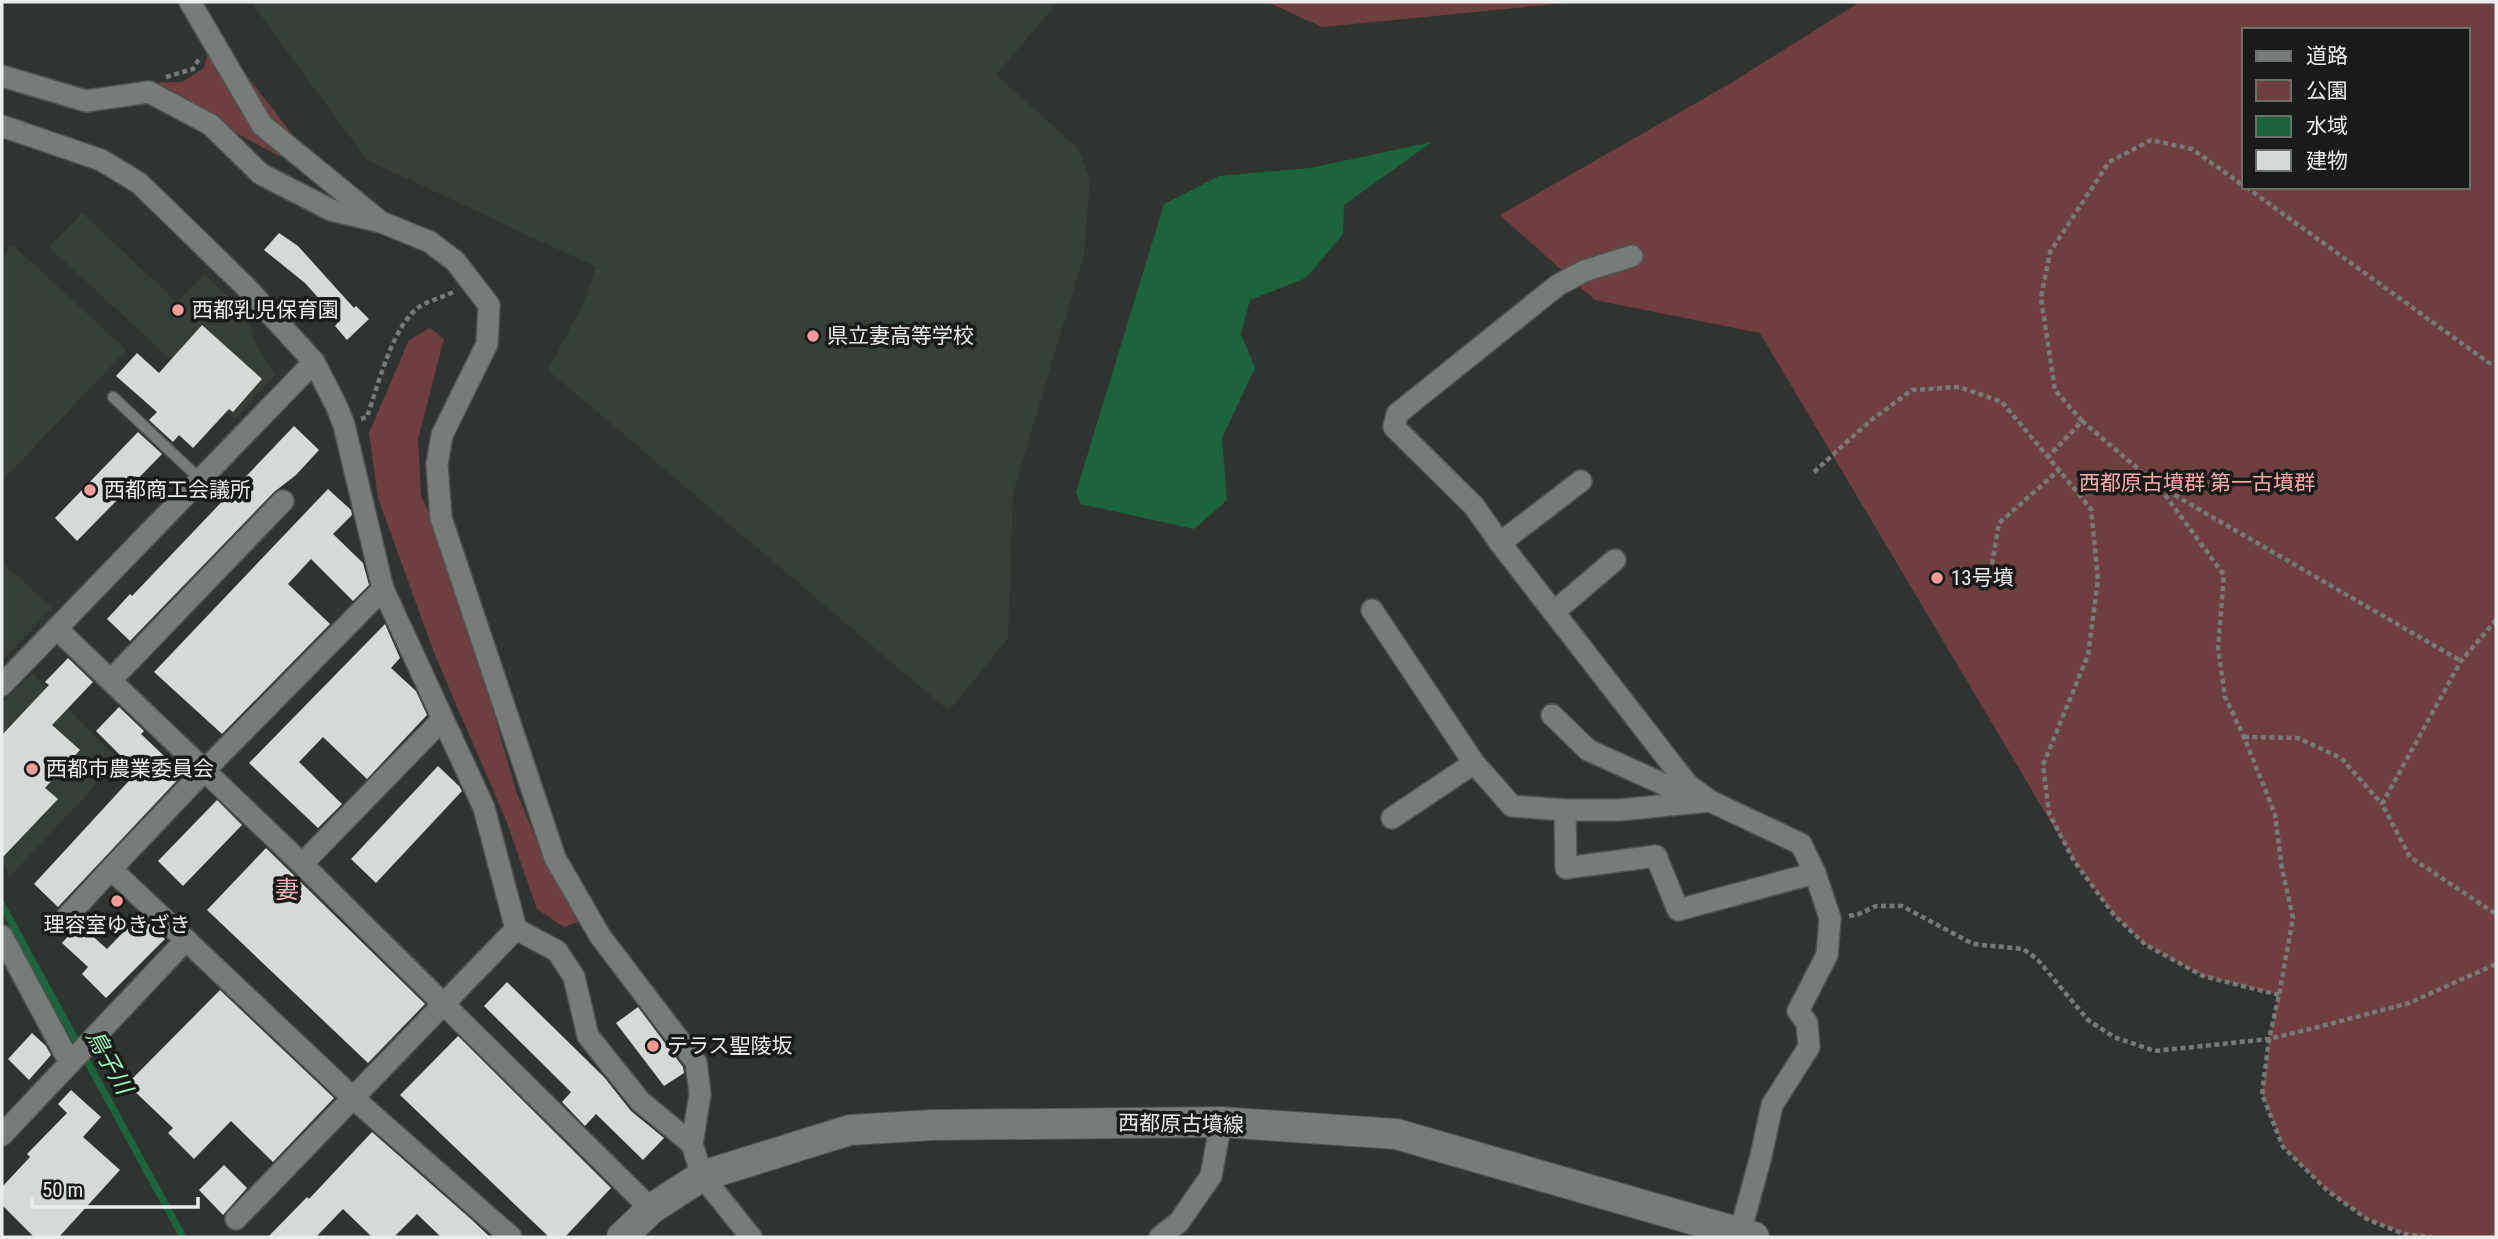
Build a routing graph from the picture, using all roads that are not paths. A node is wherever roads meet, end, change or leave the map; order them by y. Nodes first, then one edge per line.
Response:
1 (190, 2) edge
2 (2, 76) edge
3 (2, 126) edge
4 (381, 222) junction
5 (1632, 256) dead end
6 (314, 362) junction
7 (113, 397) dead end
8 (201, 480) junction
9 (1581, 481) dead end
10 (283, 501) dead end
11 (1500, 543) junction
12 (1615, 560) dead end
13 (383, 589) junction
14 (1372, 610) dead end
15 (1554, 612) junction
16 (57, 629) junction
17 (111, 680) junction
18 (2, 685) edge
19 (1552, 715) dead end
20 (442, 720) junction
21 (1474, 763) junction
22 (203, 772) junction
23 (1688, 785) junction
24 (1710, 801) junction
25 (1565, 810) junction
26 (1392, 818) dead end
27 (302, 864) junction
28 (111, 869) junction
29 (1815, 873) junction
30 (66, 918) dead end
31 (516, 929) junction
32 (2, 936) edge
33 (186, 940) junction
34 (442, 1005) junction
35 (69, 1063) junction
36 (352, 1097) junction
37 (1221, 1122) junction
38 (2, 1135) edge
39 (692, 1144) junction
40 (702, 1176) junction
41 (651, 1209) junction
42 (236, 1219) dead end
43 (1747, 1235) edge
44 (512, 1237) edge
45 (621, 1237) edge
46 (751, 1237) edge
47 (1160, 1237) edge

1 - 4 street
2 - 4 street
3 - 6 street
4 - 39 street
5 - 11 street
6 - 8 street
6 - 13 street
7 - 8 lane
8 - 16 street
9 - 11 street
10 - 17 street
11 - 15 street
12 - 15 street
13 - 20 street
13 - 22 street
14 - 21 street
15 - 23 street
16 - 17 street
16 - 18 street
17 - 22 street
19 - 23 street
20 - 27 street
20 - 31 street
21 - 25 street
21 - 26 street
22 - 27 street
22 - 28 street
23 - 24 street
24 - 25 street
24 - 29 street
25 - 29 street
27 - 34 street
28 - 30 street
28 - 33 street
29 - 43 street
31 - 34 street
31 - 39 street
32 - 35 street
33 - 35 street
33 - 36 street
34 - 36 street
34 - 41 street
35 - 38 street
36 - 42 street
36 - 44 street
37 - 40 main road, 西都原古墳線
37 - 43 main road, 西都原古墳線
37 - 47 street
39 - 40 street
40 - 41 main road, 西都原古墳線
40 - 46 street
41 - 45 main road, 西都原古墳線

